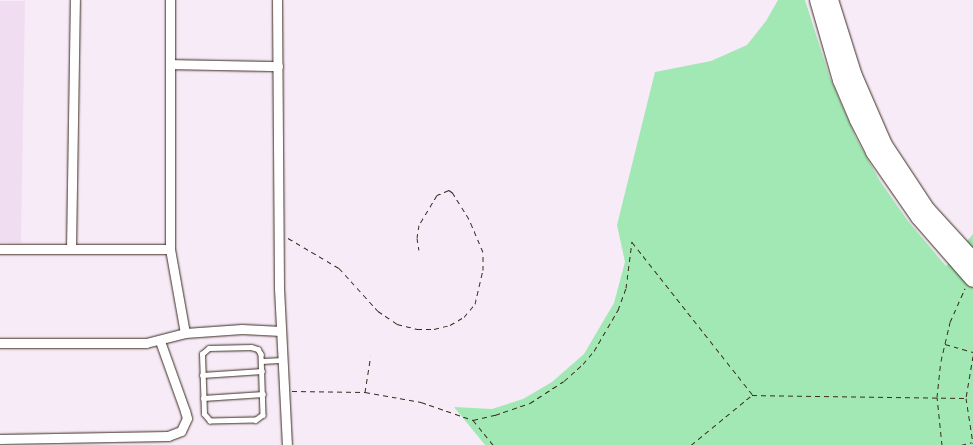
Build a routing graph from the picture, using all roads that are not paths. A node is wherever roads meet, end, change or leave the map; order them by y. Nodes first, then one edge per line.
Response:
1 (75, 0) edge
2 (170, 0) edge
3 (278, 0) edge
4 (818, 0) edge
5 (830, 0) edge
6 (170, 64) junction
7 (278, 66) junction
8 (0, 249) edge
9 (71, 249) junction
10 (170, 249) junction
11 (973, 260) edge
12 (969, 283) edge
13 (281, 331) junction
14 (184, 333) junction
15 (160, 341) junction
16 (0, 343) edge
17 (283, 360) junction
18 (262, 361) junction
19 (262, 371) junction
20 (202, 375) junction
21 (263, 394) junction
22 (203, 398) junction
23 (0, 439) edge
24 (287, 445) edge

1 - 9 street
2 - 6 street
3 - 7 street
4 - 12 highway
5 - 11 highway
6 - 7 street
6 - 10 street
7 - 13 street
8 - 9 street
9 - 10 street
10 - 14 street
13 - 14 street
13 - 17 street
14 - 15 street
15 - 16 street
15 - 23 street
17 - 18 lane
17 - 24 street
18 - 19 lane
18 - 20 lane
19 - 20 lane
19 - 21 lane
20 - 22 lane
21 - 22 lane
21 - 22 lane

